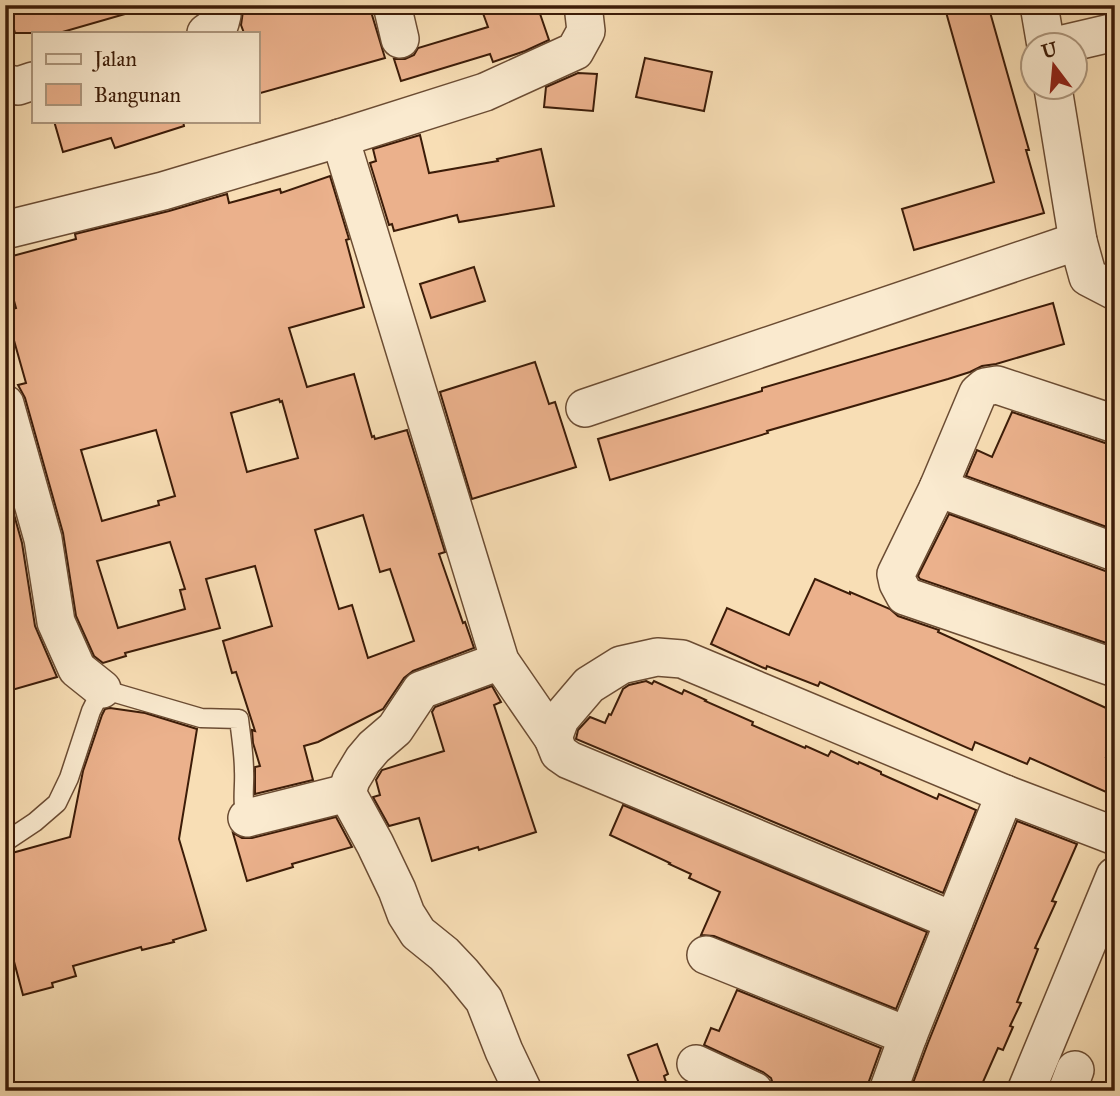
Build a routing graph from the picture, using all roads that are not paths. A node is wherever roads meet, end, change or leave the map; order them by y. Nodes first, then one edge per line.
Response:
1 (583, 5) edge
2 (1039, 5) edge
3 (1044, 32) edge
4 (1115, 32) edge
5 (1088, 38) edge
6 (32, 81) edge
7 (5, 83) edge
8 (1055, 102) edge
9 (340, 138) junction
10 (5, 230) edge
11 (1078, 241) junction
12 (1115, 291) edge
13 (5, 404) edge
14 (585, 408) dead end
15 (1115, 424) edge
16 (938, 488) junction
17 (1115, 552) edge
18 (500, 662) junction
19 (1115, 668) edge
20 (102, 689) junction
21 (553, 738) junction
22 (346, 793) junction
23 (1005, 794) junction
24 (247, 818) joint
25 (1115, 836) edge
26 (5, 842) edge
27 (1115, 876) edge
28 (954, 921) junction
29 (706, 955) dead end
30 (908, 1036) junction
31 (696, 1064) dead end
32 (523, 1091) edge
33 (754, 1091) edge
34 (888, 1091) edge
35 (1027, 1091) edge

1 - 9 street
2 - 3 street
4 - 5 street
6 - 7 street
8 - 11 street
9 - 10 street
9 - 18 street
11 - 12 street
11 - 14 street
13 - 20 street
15 - 16 street
16 - 17 street
16 - 19 street
18 - 21 street
18 - 22 street
20 - 24 lane
20 - 26 lane
21 - 23 street
21 - 28 street
22 - 24 street
22 - 32 street
23 - 25 street
23 - 28 street
27 - 35 street
28 - 30 street
29 - 30 street
30 - 34 street
31 - 33 street

